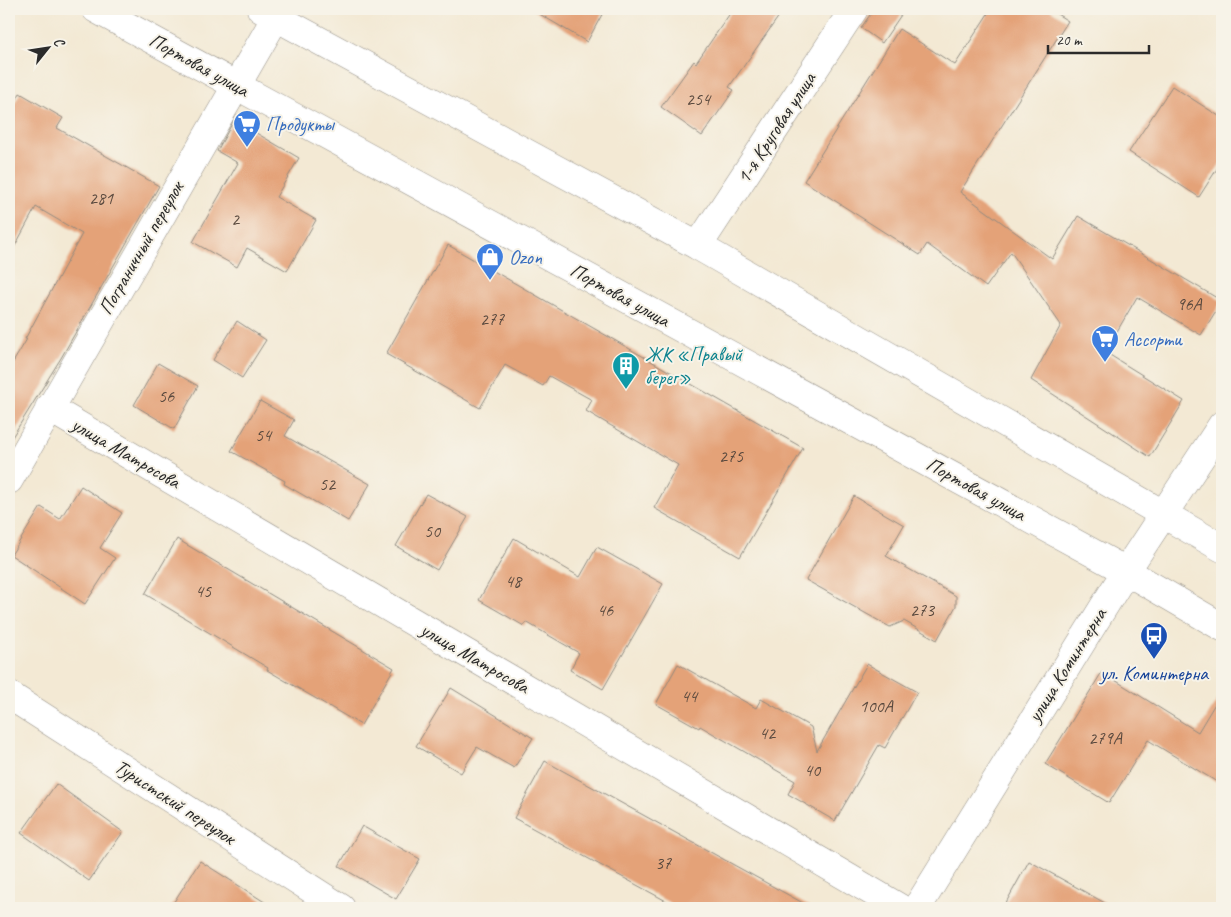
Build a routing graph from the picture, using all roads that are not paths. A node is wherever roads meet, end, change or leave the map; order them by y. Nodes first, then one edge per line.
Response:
1 (96, 9) edge
2 (854, 9) edge
3 (268, 13) edge
4 (236, 85) junction
5 (698, 246) junction
6 (49, 408) junction
7 (1222, 425) edge
8 (9, 480) edge
9 (1163, 514) junction
10 (1222, 548) edge
11 (1126, 571) junction
12 (1222, 627) edge
13 (9, 695) edge
14 (341, 908) edge
15 (900, 908) edge
16 (917, 908) edge

1 - 4 street, Портовая улица
2 - 5 street, 1-я Круговая улица
3 - 4 street, Пограничный переулок
3 - 5 street
4 - 6 street, Пограничный переулок
4 - 11 street, Портовая улица
5 - 9 street
6 - 8 street, Пограничный переулок
6 - 15 street, улица Матросова
7 - 9 street, улица Коминтерна
9 - 10 street
9 - 11 street, улица Коминтерна
11 - 12 street, Портовая улица
11 - 16 street, улица Коминтерна
13 - 14 street, Туристский переулок

